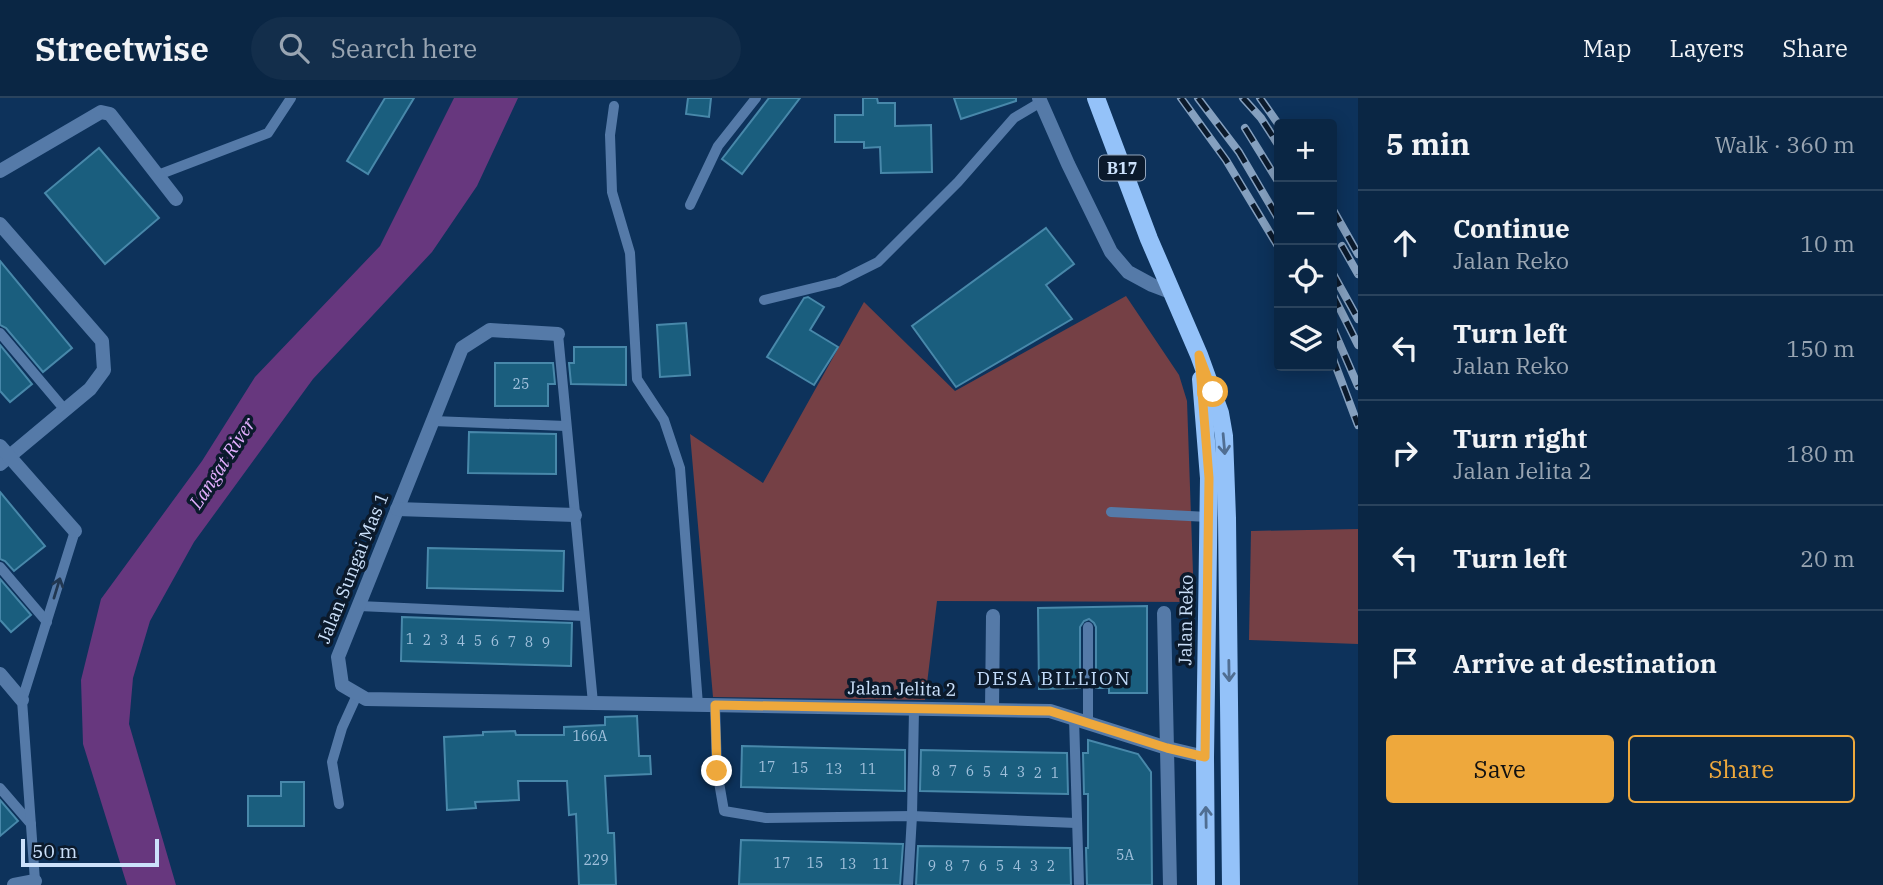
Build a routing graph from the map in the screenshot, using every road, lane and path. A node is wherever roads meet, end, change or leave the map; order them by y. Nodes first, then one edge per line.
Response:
1 (291, 98) edge
2 (756, 98) edge
3 (1096, 98) edge
4 (1040, 100) edge
5 (614, 106) dead end
6 (0, 171) edge
7 (158, 176) junction
8 (176, 199) dead end
9 (690, 205) dead end
10 (0, 224) edge
11 (1173, 293) junction
12 (764, 300) dead end
13 (0, 333) edge
14 (558, 334) joint
15 (1199, 355) junction
16 (65, 410) junction
17 (433, 421) junction
18 (566, 426) junction
19 (3, 455) edge
20 (397, 509) junction
21 (1111, 512) dead end
22 (575, 515) junction
23 (1208, 517) junction
24 (75, 531) joint
25 (0, 567) edge
26 (359, 606) junction
27 (1164, 613) dead end
28 (584, 616) junction
29 (992, 616) dead end
30 (47, 622) junction
31 (1087, 627) dead end
32 (0, 674) edge
33 (357, 695) junction
34 (22, 700) junction
35 (593, 704) junction
36 (698, 705) junction
37 (715, 705) junction
38 (914, 709) junction
39 (992, 710) junction
40 (1081, 721) junction
41 (1167, 748) junction
42 (1205, 757) junction
43 (0, 788) edge
44 (339, 804) dead end
45 (912, 816) junction
46 (1076, 823) junction
47 (31, 824) junction
48 (35, 881) joint
49 (14, 885) edge
50 (908, 885) edge
51 (1079, 885) edge
52 (1170, 885) edge
53 (1206, 885) edge
54 (1231, 885) edge

1 - 7 lane
2 - 9 lane
3 - 11 main road, Jalan Reko / B17
4 - 11 street
4 - 12 lane
5 - 36 lane
6 - 7 street
7 - 8 street
10 - 16 street
11 - 15 main road, Jalan Reko / B17
13 - 16 lane
14 - 17 street, Jalan Sungai Mas 1
14 - 18 lane
15 - 23 main road, Jalan Reko / B17
15 -> 54 main road, Jalan Reko / B17
16 - 19 street
17 - 18 lane
17 - 20 street, Jalan Sungai Mas 1
18 - 22 lane
19 - 24 street
20 - 22 street
20 - 26 street, Jalan Sungai Mas 1
21 - 23 lane
22 - 28 lane
23 - 42 main road, Jalan Reko / B17
30 -> 24 lane
25 - 30 lane
26 - 28 lane
26 - 33 street, Jalan Sungai Mas 1
27 - 41 street
28 - 35 lane
29 - 39 street
30 - 34 lane
31 - 40 lane
32 - 34 street
33 - 35 street
33 - 44 lane
34 - 47 lane
35 - 36 street, Jalan Jelita 2
36 - 37 street, Jalan Jelita 2
37 - 38 street, Jalan Jelita 2
37 - 45 lane
38 - 39 street, Jalan Jelita 2
38 - 45 lane
39 - 40 street, Jalan Jelita 2
40 - 41 street, Jalan Jelita 2
40 - 46 lane
41 - 42 street, Jalan Jelita 2
41 - 52 street
53 -> 42 main road, Jalan Reko / B17
43 - 47 lane
45 - 46 lane
45 - 50 lane
46 - 51 lane
47 - 48 lane
48 - 49 street

